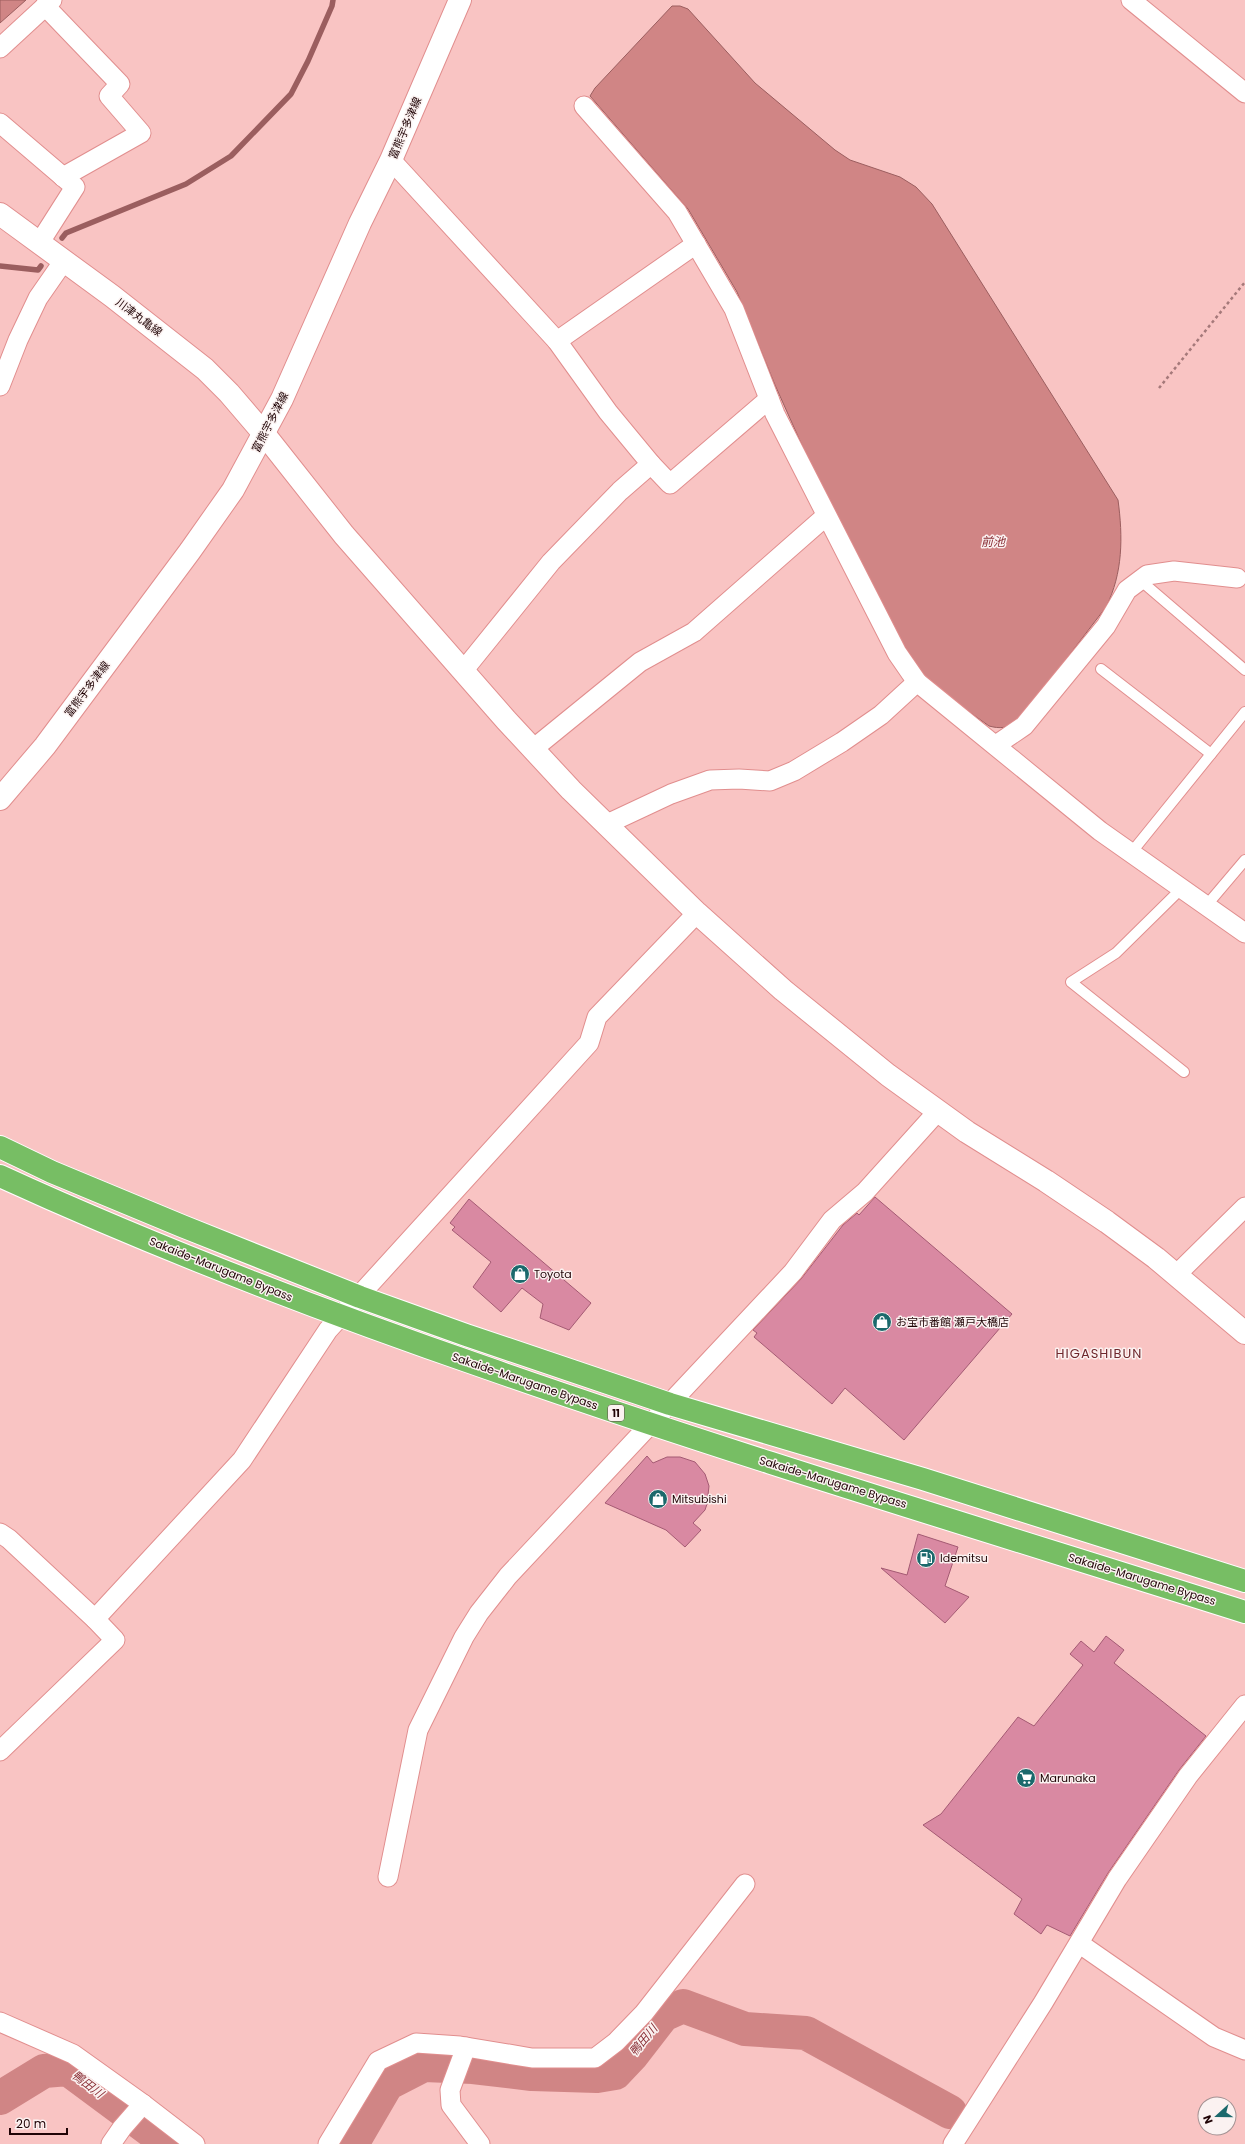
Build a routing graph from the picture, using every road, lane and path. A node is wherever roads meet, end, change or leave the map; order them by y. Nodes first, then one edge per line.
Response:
1 (460, 0) edge
2 (1131, 0) edge
3 (49, 3) edge
4 (0, 48) edge
5 (1245, 92) edge
6 (584, 106) dead end
7 (0, 123) edge
8 (391, 160) junction
9 (63, 177) junction
10 (0, 214) edge
11 (40, 242) junction
12 (696, 244) junction
13 (64, 262) junction
14 (1245, 282) edge
15 (557, 341) junction
16 (0, 386) edge
17 (1159, 388) dead end
18 (769, 399) junction
19 (265, 435) junction
20 (651, 464) junction
21 (826, 516) junction
22 (1140, 580) junction
23 (1241, 582) edge
24 (1101, 669) dead end
25 (1245, 670) edge
26 (463, 671) junction
27 (917, 682) junction
28 (1245, 712) edge
29 (996, 745) junction
30 (533, 749) junction
31 (1211, 754) junction
32 (0, 798) edge
33 (607, 824) junction
34 (1131, 853) junction
35 (1245, 860) edge
36 (1180, 889) junction
37 (1206, 906) junction
38 (697, 913) junction
39 (1245, 933) edge
40 (1184, 1072) dead end
41 (938, 1111) junction
42 (0, 1147) edge
43 (0, 1176) edge
44 (1245, 1207) edge
45 (1176, 1276) junction
46 (360, 1297) junction
47 (341, 1316) junction
48 (1245, 1334) edge
49 (670, 1404) junction
50 (649, 1425) junction
51 (0, 1533) edge
52 (1245, 1580) edge
53 (1245, 1612) edge
54 (95, 1619) junction
55 (1245, 1705) edge
56 (0, 1751) edge
57 (388, 1877) dead end
58 (745, 1884) dead end
59 (1080, 1944) junction
60 (0, 2022) edge
61 (466, 2048) junction
62 (1245, 2050) edge
63 (143, 2104) junction
64 (111, 2144) edge
65 (195, 2144) edge
66 (328, 2144) edge
67 (480, 2144) edge
68 (953, 2144) edge

1 - 8 street, 富熊宇多津線
2 - 5 street
3 - 4 street
3 - 9 street
6 - 12 street
7 - 9 street
8 - 15 street
8 - 19 street, 富熊宇多津線
9 - 11 street
10 - 11 street, 川津丸亀線
11 - 13 street, 川津丸亀線
12 - 15 street
12 - 18 street
13 - 16 street
13 - 19 street, 川津丸亀線
14 - 17 path
15 - 20 street
18 - 20 street
18 - 21 street
19 - 26 street, 川津丸亀線
19 - 32 street, 富熊宇多津線
20 - 26 street
21 - 27 street
21 - 30 street
22 - 23 street
22 - 25 lane
22 - 29 street
24 - 31 lane
26 - 30 street, 川津丸亀線
27 - 29 street
27 - 33 street
28 - 31 lane
29 - 34 street
30 - 33 street, 川津丸亀線
31 - 34 lane
33 - 38 street, 川津丸亀線
34 - 36 street
35 - 37 lane
36 - 37 street
36 - 40 lane
37 - 39 street
38 - 41 street, 川津丸亀線
38 - 46 street
41 - 45 street, 川津丸亀線
41 - 49 street
42 - 46 highway, 11
43 - 47 highway, Sakaide-Marugame Bypass / 11
44 - 45 street
45 - 48 street, 川津丸亀線
46 - 47 street
46 - 49 highway, 11
47 - 50 highway, Sakaide-Marugame Bypass / 11
47 - 54 street
49 - 50 street
49 - 52 highway, 11
50 - 53 highway, Sakaide-Marugame Bypass / 11
50 - 57 street
51 - 54 street
54 - 56 street
55 - 59 street
58 - 61 street
59 - 62 street
59 - 68 street
60 - 63 street
61 - 66 street
61 - 67 street
63 - 64 street
63 - 65 street

